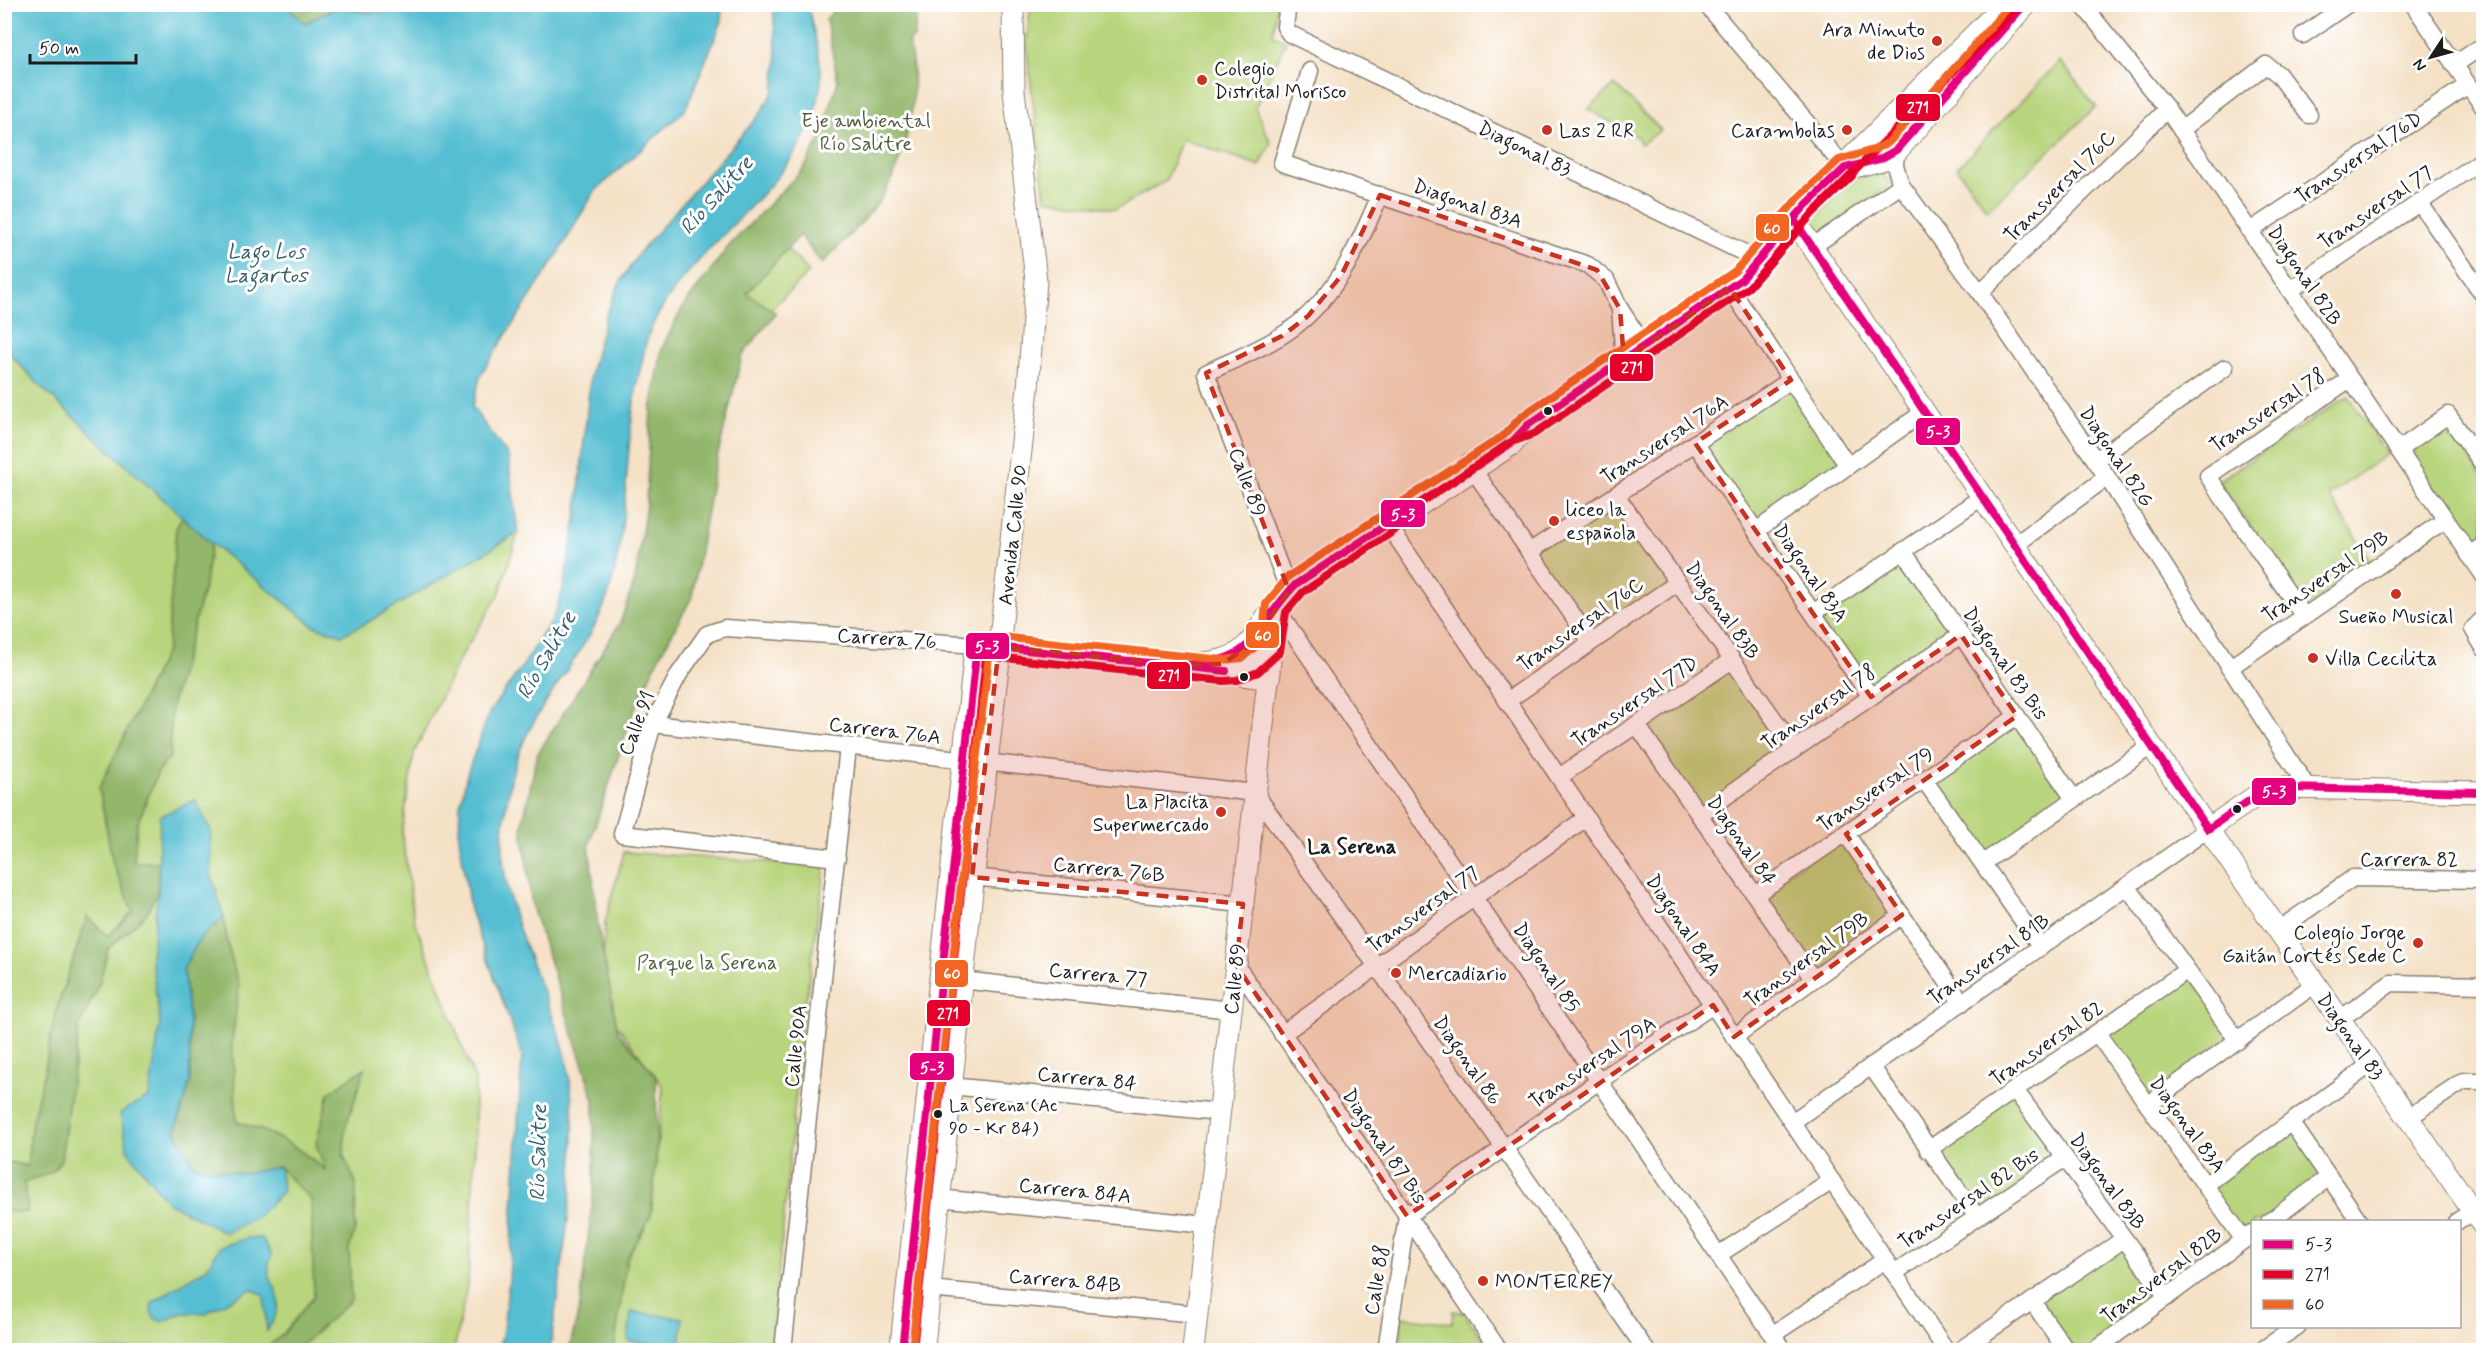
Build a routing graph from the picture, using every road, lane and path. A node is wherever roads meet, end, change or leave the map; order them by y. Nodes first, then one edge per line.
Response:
1 (1013, 4) edge
2 (1288, 4) edge
3 (1706, 4) edge
4 (2082, 4) edge
5 (2348, 4) edge
6 (2413, 4) edge
7 (2017, 6) edge
8 (2303, 35) dead end
9 (2484, 45) edge
10 (2454, 65) junction
11 (1310, 71) dead end
12 (2468, 85) junction
13 (2484, 108) edge
14 (2167, 109) junction
15 (2309, 116) dead end
16 (2181, 130) junction
17 (1896, 150) junction
18 (2484, 159) edge
19 (1845, 168) junction
20 (1901, 185) junction
21 (1380, 195) junction
22 (2419, 202) junction
23 (1794, 220) junction
24 (2250, 231) junction
25 (1812, 247) junction
26 (1761, 261) junction
27 (1730, 288) junction
28 (2290, 290) junction
29 (1980, 293) junction
30 (2484, 296) edge
31 (1620, 309) junction
32 (1644, 346) junction
33 (1624, 360) junction
34 (2225, 368) dead end
35 (2350, 379) junction
36 (1791, 380) junction
37 (1924, 412) junction
38 (1695, 443) junction
39 (2398, 450) junction
40 (2096, 460) junction
41 (1470, 464) junction
42 (1848, 466) junction
43 (2484, 466) edge
44 (2107, 477) junction
45 (1616, 495) junction
46 (1982, 497) junction
47 (2445, 520) junction
48 (1387, 523) junction
49 (1756, 531) junction
50 (2484, 545) edge
51 (2015, 546) junction
52 (1903, 551) junction
53 (1529, 552) junction
54 (2469, 555) junction
55 (2484, 576) edge
56 (1677, 583) junction
57 (1282, 599) junction
58 (1813, 613) junction
59 (2303, 615) junction
60 (2478, 623) edge
61 (707, 634) joint
62 (1961, 634) junction
63 (1591, 642) junction
64 (1272, 645) junction
65 (988, 646) junction
66 (2484, 648) edge
67 (1732, 660) junction
68 (1187, 666) junction
69 (2229, 668) junction
70 (1223, 671) junction
71 (1269, 677) junction
72 (1871, 697) junction
73 (1507, 701) junction
74 (2017, 716) junction
75 (653, 724) junction
76 (1637, 725) junction
77 (2151, 746) junction
78 (848, 747) junction
79 (1795, 749) junction
80 (975, 762) junction
81 (1559, 777) junction
82 (1925, 781) junction
83 (2307, 787) junction
84 (2484, 792) edge
85 (1255, 793) junction
86 (2074, 799) junction
87 (1699, 815) junction
88 (1586, 818) junction
89 (2208, 829) junction
90 (1845, 834) junction
91 (837, 858) junction
92 (1983, 863) junction
93 (972, 877) junction
94 (2484, 880) edge
95 (2127, 886) junction
96 (1755, 895) junction
97 (1473, 896) junction
98 (1243, 903) junction
99 (1902, 915) junction
100 (2278, 930) junction
101 (2041, 947) junction
102 (1236, 965) junction
103 (1377, 967) junction
104 (2187, 970) junction
105 (1813, 979) junction
106 (961, 980) junction
107 (2315, 984) junction
108 (2484, 985) edge
109 (1962, 1003) junction
110 (1713, 1005) junction
111 (1231, 1010) junction
112 (2340, 1019) junction
113 (2097, 1033) junction
114 (1282, 1034) junction
115 (1734, 1037) junction
116 (2238, 1041) junction
117 (2371, 1064) junction
118 (1871, 1066) junction
119 (1599, 1081) junction
120 (2484, 1081) edge
121 (950, 1086) junction
122 (2015, 1090) junction
123 (2148, 1105) junction
124 (1220, 1112) junction
125 (2408, 1118) junction
126 (1792, 1122) junction
127 (2291, 1122) junction
128 (1504, 1148) junction
129 (1928, 1150) junction
130 (2065, 1158) junction
131 (2329, 1177) junction
132 (1832, 1181) junction
133 (2205, 1185) junction
134 (938, 1197) junction
135 (1407, 1216) junction
136 (2474, 1216) edge
137 (1977, 1217) junction
138 (2270, 1220) edge
139 (2359, 1220) edge
140 (1207, 1225) junction
141 (2248, 1237) edge
142 (2124, 1239) junction
143 (1718, 1255) junction
144 (1890, 1267) junction
145 (929, 1289) junction
146 (2167, 1297) junction
147 (2032, 1301) junction
148 (1197, 1314) junction
149 (2295, 1328) edge
150 (1773, 1335) junction
151 (783, 1350) edge
152 (902, 1350) edge
153 (922, 1350) edge
154 (1193, 1350) edge
155 (1386, 1350) edge
156 (1499, 1350) edge
157 (1646, 1350) edge
158 (1783, 1350) edge
159 (1946, 1350) edge
160 (1960, 1350) edge
161 (2066, 1350) edge
162 (2095, 1350) edge
163 (2262, 1350) edge

1 - 65 street, Avenida Calle 90
2 - 26 street, Diagonal 83
3 - 19 street
4 - 14 street, Diagonal 82B
5 - 8 street
6 - 10 street
7 - 17 main road
7 - 19 main road
9 - 10 street
10 - 12 street
11 - 21 street, Diagonal 83A
12 - 13 street
12 - 24 street, Transversal 76D
14 - 16 street, Diagonal 82B
14 - 29 street, Transversal 76C
15 - 16 street
16 - 24 street, Diagonal 82B
17 - 19 main road
17 - 20 street, Diagonal 82G
18 - 22 street, Transversal 77
19 - 23 main road
20 - 25 street
20 - 29 street, Diagonal 82G
21 - 31 street, Diagonal 83A
21 - 57 street, Calle 89
22 - 28 street, Transversal 77
22 - 30 street
23 - 25 street, Diagonal 83
23 - 26 main road
24 - 28 street, Diagonal 82B
25 - 37 street, Diagonal 83
26 - 27 main road
27 - 32 main road
27 - 36 street
28 - 35 street, Diagonal 82B
29 - 40 street, Diagonal 82G
31 - 32 street, Diagonal 83A
31 - 33 street, Diagonal 83A
32 - 33 main road
33 - 41 main road
34 - 40 street
35 - 39 street, Diagonal 82B
35 - 59 street, Transversal 78
36 - 38 street, Transversal 76A
36 - 42 street
37 - 42 street
37 - 46 street, Diagonal 83
38 - 45 street, Transversal 76A
38 - 49 street, Diagonal 83A
39 - 43 street
39 - 47 street, Diagonal 82B
40 - 44 street, Diagonal 82G
41 - 48 main road
41 - 53 street
42 - 49 street
44 - 51 street
44 - 69 street, Diagonal 82G
45 - 53 street, Transversal 76A
45 - 56 street, Diagonal 83B
46 - 51 street, Diagonal 83
46 - 52 street
47 - 54 street, Diagonal 82B
47 - 59 street, Transversal 79B
48 - 57 main road
48 - 73 street, Diagonal 84A
49 - 58 street, Diagonal 83A
50 - 54 street
51 - 77 street, Diagonal 83
52 - 58 street
52 - 62 street, Diagonal 83 Bis
53 - 63 street
54 - 55 street, Diagonal 82B
56 - 63 street, Transversal 76C
56 - 67 street, Diagonal 83B
57 - 64 main road, Calle 89
57 - 68 main road
57 - 97 street, Diagonal 85
58 - 72 street, Diagonal 83A
59 - 69 street, Transversal 79B
60 - 66 street
61 - 65 street, Carrera 76
61 - 75 street, Calle 91
62 - 72 street, Transversal 78
62 - 74 street, Diagonal 83 Bis
63 - 73 street, Transversal 76C
64 - 70 main road, Carrera 76
64 - 71 street, Calle 89
65 - 68 main road, Carrera 76
65 - 80 main road, Avenida Calle 90
67 - 76 street, Transversal 77D
67 - 79 street, Diagonal 83B
68 - 70 main road, Carrera 76
69 - 83 street, Diagonal 82G
70 - 71 main road
71 - 85 street, Calle 89
72 - 79 street, Transversal 78
73 - 81 street, Diagonal 84A
74 - 82 street, Transversal 79
74 - 86 street, Diagonal 83 Bis
75 - 78 street, Carrera 76A
75 - 91 street, Calle 91
76 - 81 street, Transversal 77D
76 - 87 street, Diagonal 84
77 - 86 street
77 - 89 street, Diagonal 83
78 - 80 street, Carrera 76A
78 - 91 street, Calle 90A
79 - 87 street, Transversal 78
80 - 85 street, Carrera 76A
80 - 93 main road, Avenida Calle 90
80 - 152 main road, Avenida Calle 90
81 - 88 street, Diagonal 84A
82 - 90 street, Transversal 79
82 - 92 street
83 - 84 street
83 - 89 street
85 - 98 street, Calle 89
85 - 103 street, Diagonal 86
86 - 92 street
87 - 96 street, Diagonal 84
88 - 97 street, Transversal 77
88 - 110 street, Diagonal 84A
89 - 95 street, Transversal 81B
89 - 100 street, Diagonal 83
90 - 96 street, Transversal 79
90 - 99 street
91 - 151 street, Calle 90A
92 - 101 street
93 - 98 street, Carrera 76B
93 - 106 main road, Avenida Calle 90
94 - 100 street, Carrera 82
95 - 101 street, Transversal 81B
95 - 104 street
96 - 105 street, Diagonal 84
97 - 103 street, Transversal 77
97 - 119 street, Diagonal 85
98 - 102 street, Calle 89
99 - 105 street, Transversal 79B
99 - 109 street
100 - 107 street, Diagonal 83
101 - 109 street, Transversal 81B
102 - 111 street, Calle 89
102 - 114 street, Diagonal 87 Bis
103 - 114 street, Transversal 77
103 - 128 street, Diagonal 86
104 - 113 street, Transversal 82
104 - 116 street
105 - 115 street, Transversal 79B
106 - 111 street, Carrera 77
106 - 121 main road, Avenida Calle 90
107 - 112 street, Diagonal 83
107 - 116 street
108 - 112 street
109 - 118 street, Transversal 81B
110 - 115 street, Diagonal 84A
110 - 119 street, Transversal 79A
111 - 124 street, Calle 89
112 - 117 street, Diagonal 83
113 - 122 street, Transversal 82
113 - 123 street, Diagonal 83A
114 - 135 street, Diagonal 87 Bis
115 - 126 street, Diagonal 84A
116 - 123 street
117 - 125 street, Diagonal 83
117 - 127 street
118 - 126 street, Transversal 81B
118 - 129 street
119 - 128 street, Transversal 79A
119 - 143 street, Diagonal 85
120 - 125 street
121 - 124 street, Carrera 84
121 - 134 main road, Avenida Calle 90
122 - 129 street, Transversal 82
122 - 130 street, Diagonal 83B
123 - 133 street, Diagonal 83A
124 - 140 street, Calle 89
125 - 136 street, Diagonal 83
126 - 132 street, Diagonal 84A
127 - 131 street
127 - 133 street
128 - 135 street, Transversal 79A
128 - 157 street, Diagonal 86
129 - 137 street
130 - 137 street, Transversal 82 Bis
130 - 142 street, Diagonal 83B
131 - 138 street
131 - 139 street
132 - 143 street
132 - 144 street, Diagonal 84A
133 - 141 street, Diagonal 83A
134 - 140 street, Carrera 84A
134 - 145 main road, Avenida Calle 90
135 - 155 street, Calle 88
135 - 156 street, Diagonal 87 Bis
137 - 144 street, Transversal 82 Bis
140 - 148 street, Calle 89
141 - 146 street, Transversal 82B
142 - 146 street, Diagonal 83B
142 - 147 street
143 - 150 street, Diagonal 85
144 - 150 street, Transversal 82 Bis
144 - 159 street, Diagonal 84A
145 - 148 street, Carrera 84B
145 - 153 main road, Avenida Calle 90
146 - 162 street, Transversal 82B
147 - 160 street
147 - 161 street
148 - 154 street, Calle 89
149 - 163 street
150 - 158 street, Diagonal 85

